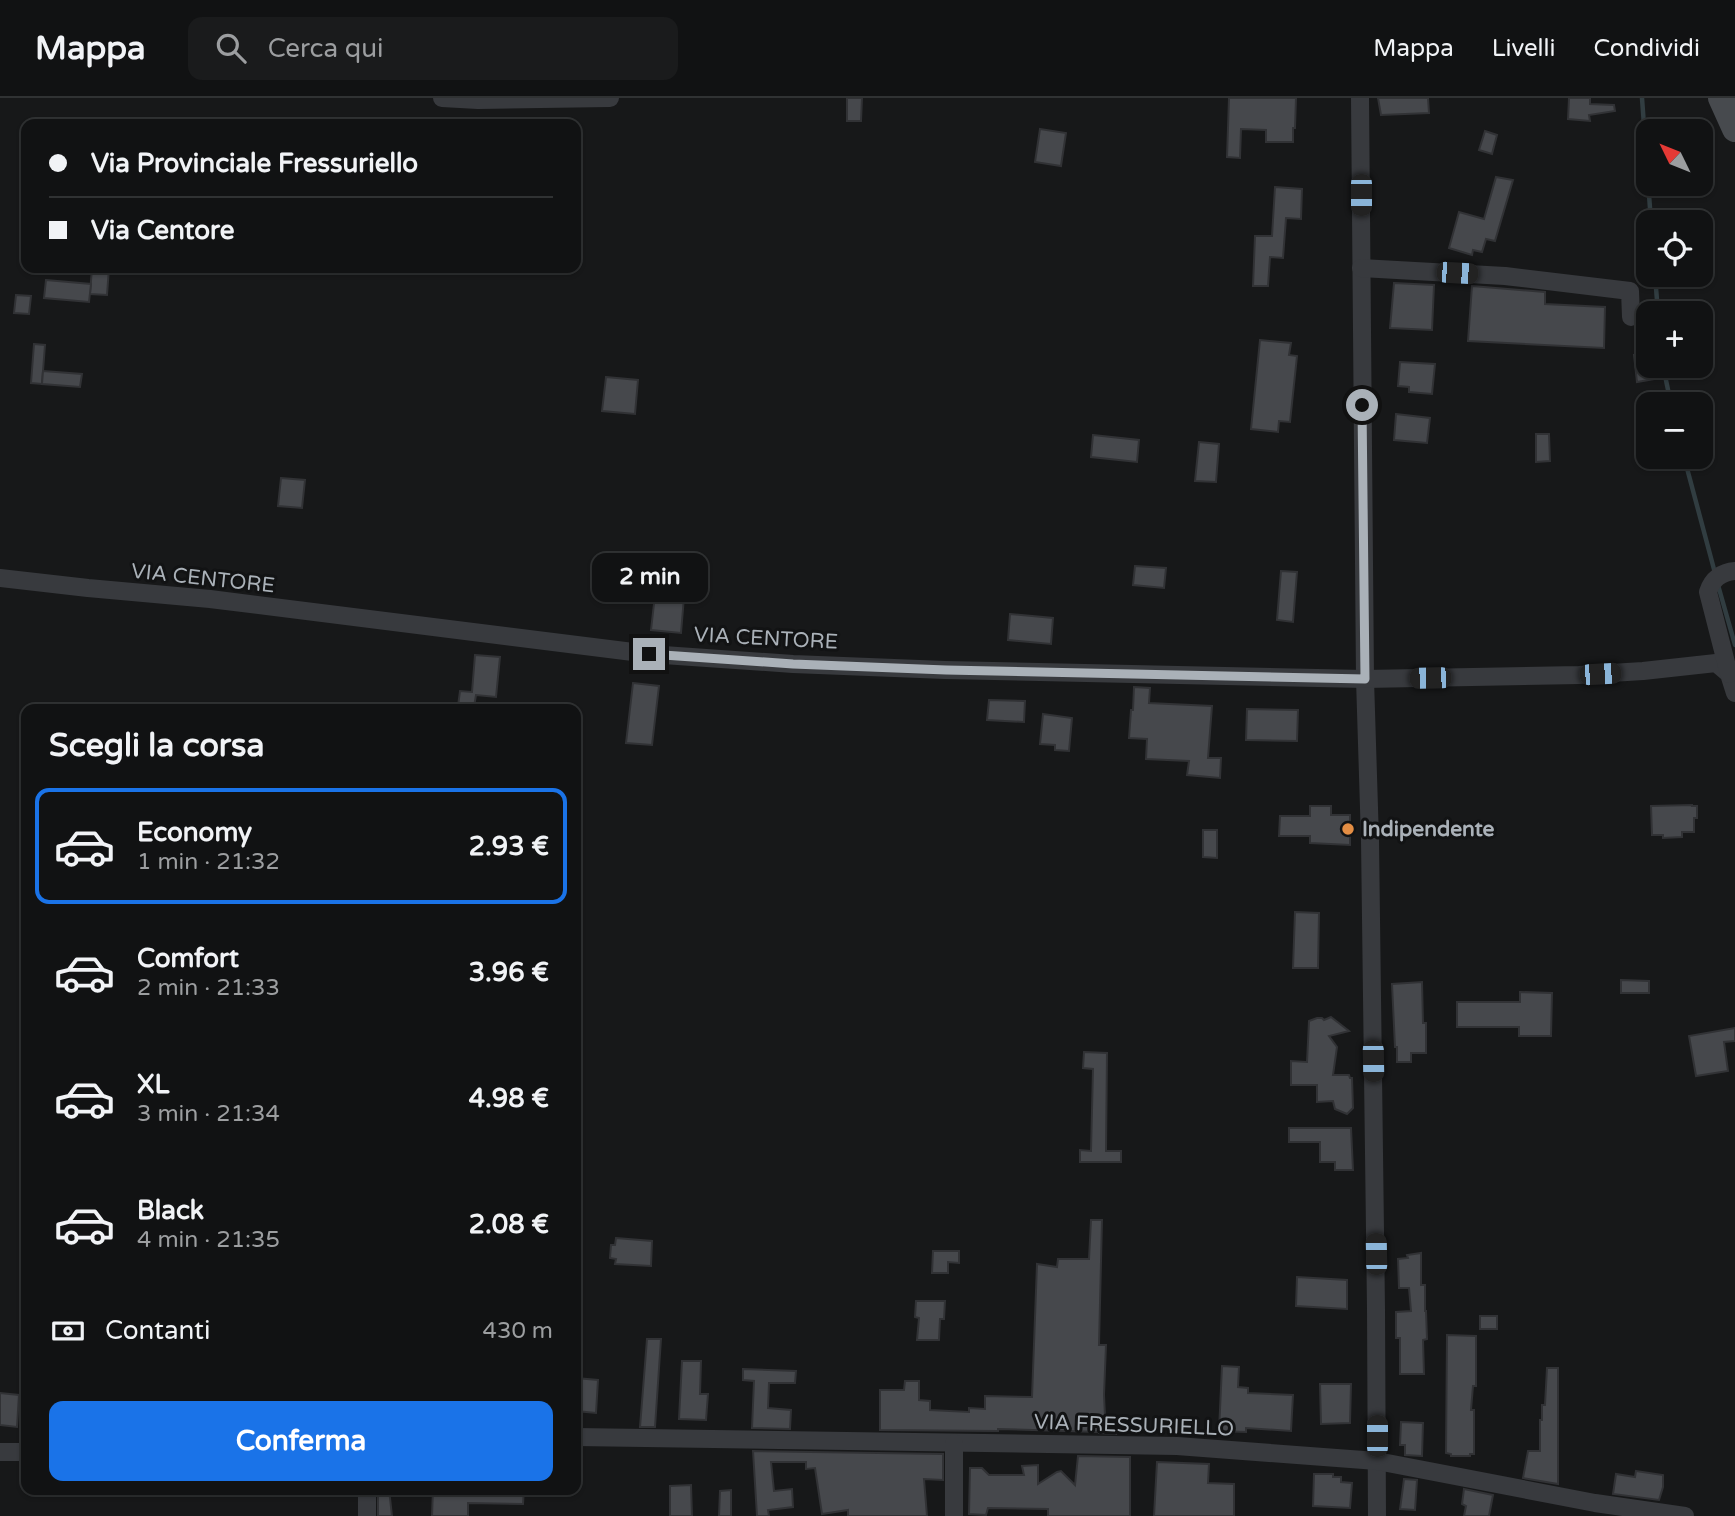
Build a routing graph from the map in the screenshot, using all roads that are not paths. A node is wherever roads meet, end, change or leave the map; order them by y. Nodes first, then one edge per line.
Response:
1 (442, 98) edge
2 (610, 98) edge
3 (1360, 98) edge
4 (1721, 98) edge
5 (1735, 129) edge
6 (1361, 268) junction
7 (1631, 317) dead end
8 (1735, 570) edge
9 (0, 578) edge
10 (1729, 674) junction
11 (1365, 679) junction
12 (1735, 693) edge
13 (581, 1437) edge
14 (954, 1443) junction
15 (0, 1452) edge
16 (21, 1452) edge
17 (1377, 1461) junction
18 (367, 1495) edge
19 (367, 1516) edge
20 (954, 1516) edge
21 (1377, 1516) edge
22 (1685, 1516) edge

1 - 2 street
3 - 6 street
4 - 5 street
6 - 7 street
6 - 11 street
8 - 10 street
9 - 11 street, VIA CENTORE
10 - 11 street, VIA CENTORE
10 - 12 street
11 - 17 street
13 - 14 street, VIA FRESSURIELLO
14 - 17 street, VIA FRESSURIELLO
14 - 20 street
15 - 16 street
17 - 21 street
17 - 22 street, VIA FRESSURIELLO
18 - 19 street

